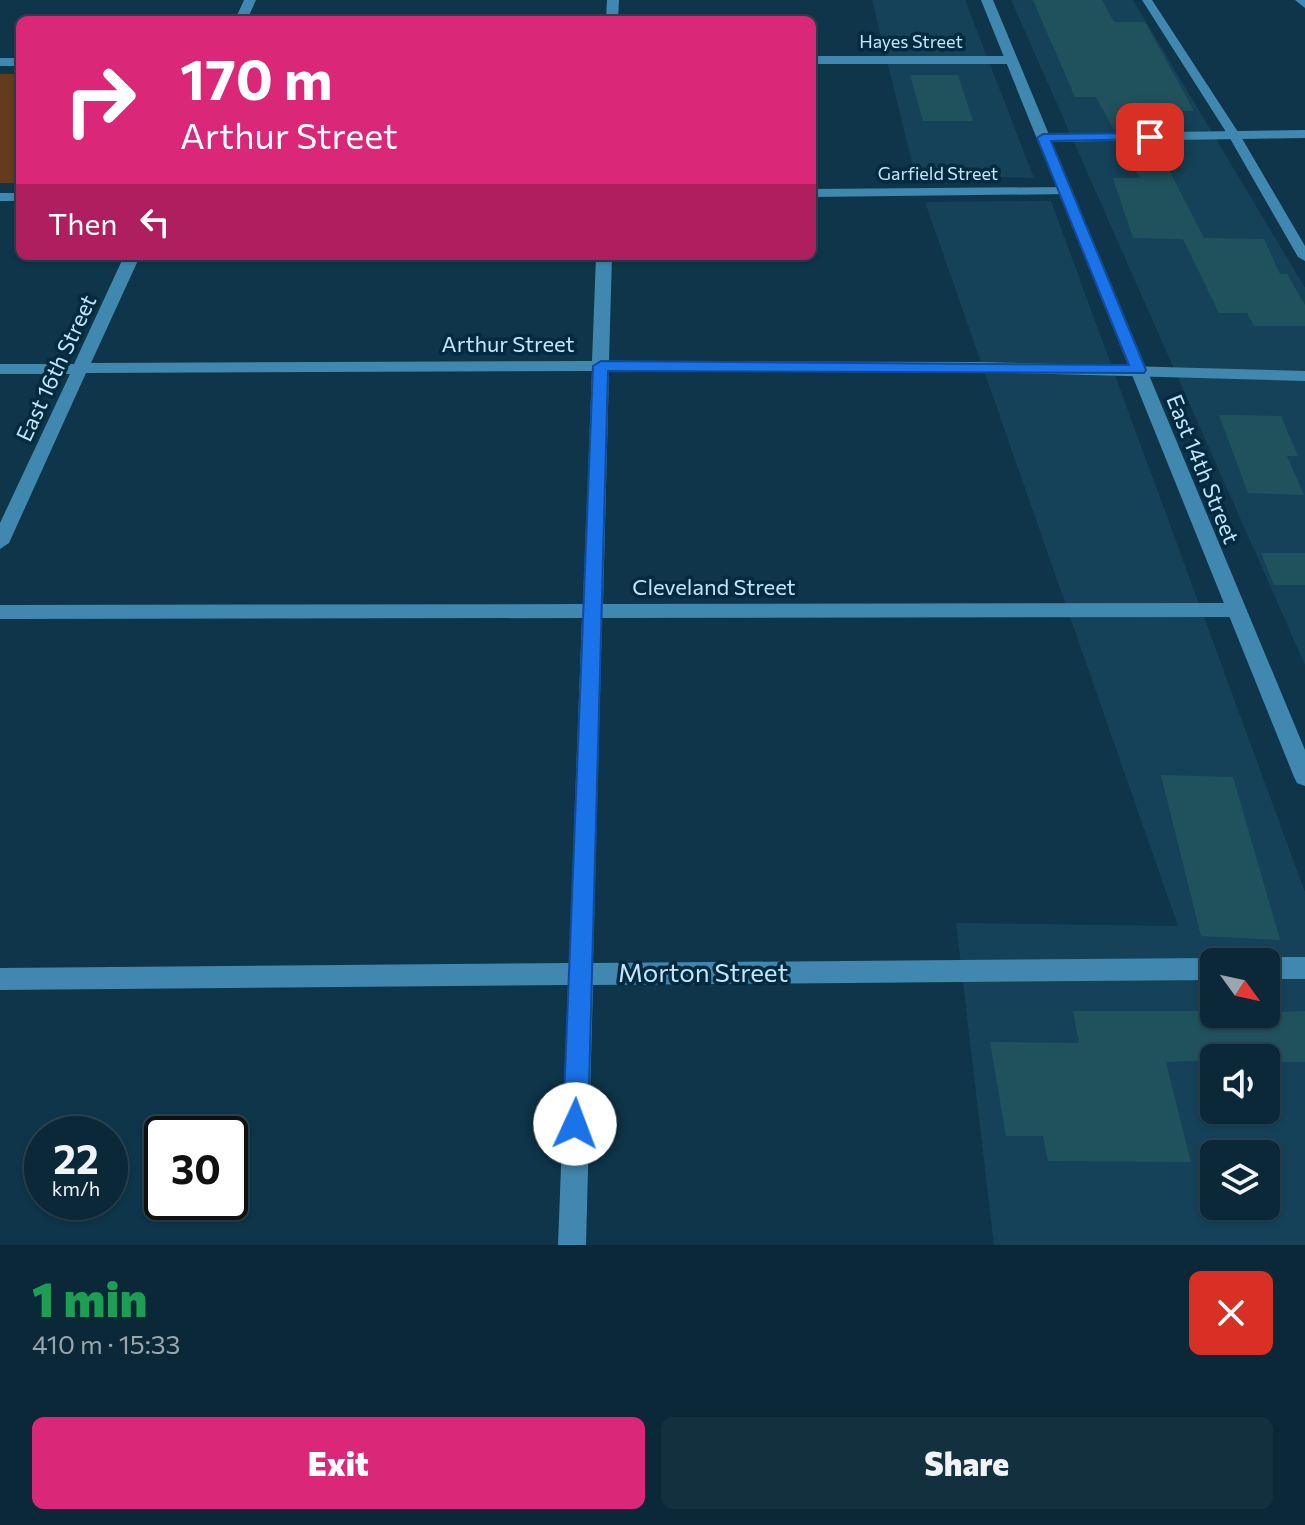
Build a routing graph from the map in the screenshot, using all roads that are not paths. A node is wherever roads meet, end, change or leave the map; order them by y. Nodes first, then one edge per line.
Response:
1 (987, 0) edge
2 (1147, 0) edge
3 (1301, 0) edge
4 (1305, 5) edge
5 (816, 60) edge
6 (1011, 60) junction
7 (1305, 134) edge
8 (1234, 135) junction
9 (1043, 138) junction
10 (1065, 191) junction
11 (816, 193) edge
12 (1305, 257) edge
13 (130, 260) edge
14 (604, 260) edge
15 (601, 366) junction
16 (81, 368) junction
17 (0, 369) edge
18 (1138, 370) junction
19 (1305, 376) edge
20 (0, 543) edge
21 (1237, 610) junction
22 (593, 611) junction
23 (0, 612) edge
24 (1305, 777) edge
25 (1280, 968) edge
26 (1305, 968) edge
27 (1200, 969) edge
28 (580, 974) junction
29 (0, 979) edge
30 (572, 1245) edge

1 - 6 street, East 14th Street
2 - 8 lane
3 - 4 street
5 - 6 street, Hayes Street
6 - 9 street, East 14th Street
7 - 8 street
8 - 9 street
8 - 12 lane
9 - 10 street, East 14th Street
10 - 11 street, Garfield Street
10 - 18 street, East 14th Street
13 - 16 street, East 16th Street
14 - 15 street
15 - 16 street, Arthur Street
15 - 18 street, Arthur Street
15 - 22 street
16 - 17 street, Arthur Street
16 - 20 street, East 16th Street
18 - 19 street, Arthur Street
18 - 21 street, East 14th Street
21 - 22 street, Cleveland Street
21 - 24 street, East 14th Street
22 - 23 street, Cleveland Street
22 - 28 street
25 - 26 street
27 - 28 street, Morton Street
28 - 29 street, Morton Street
28 - 30 street

